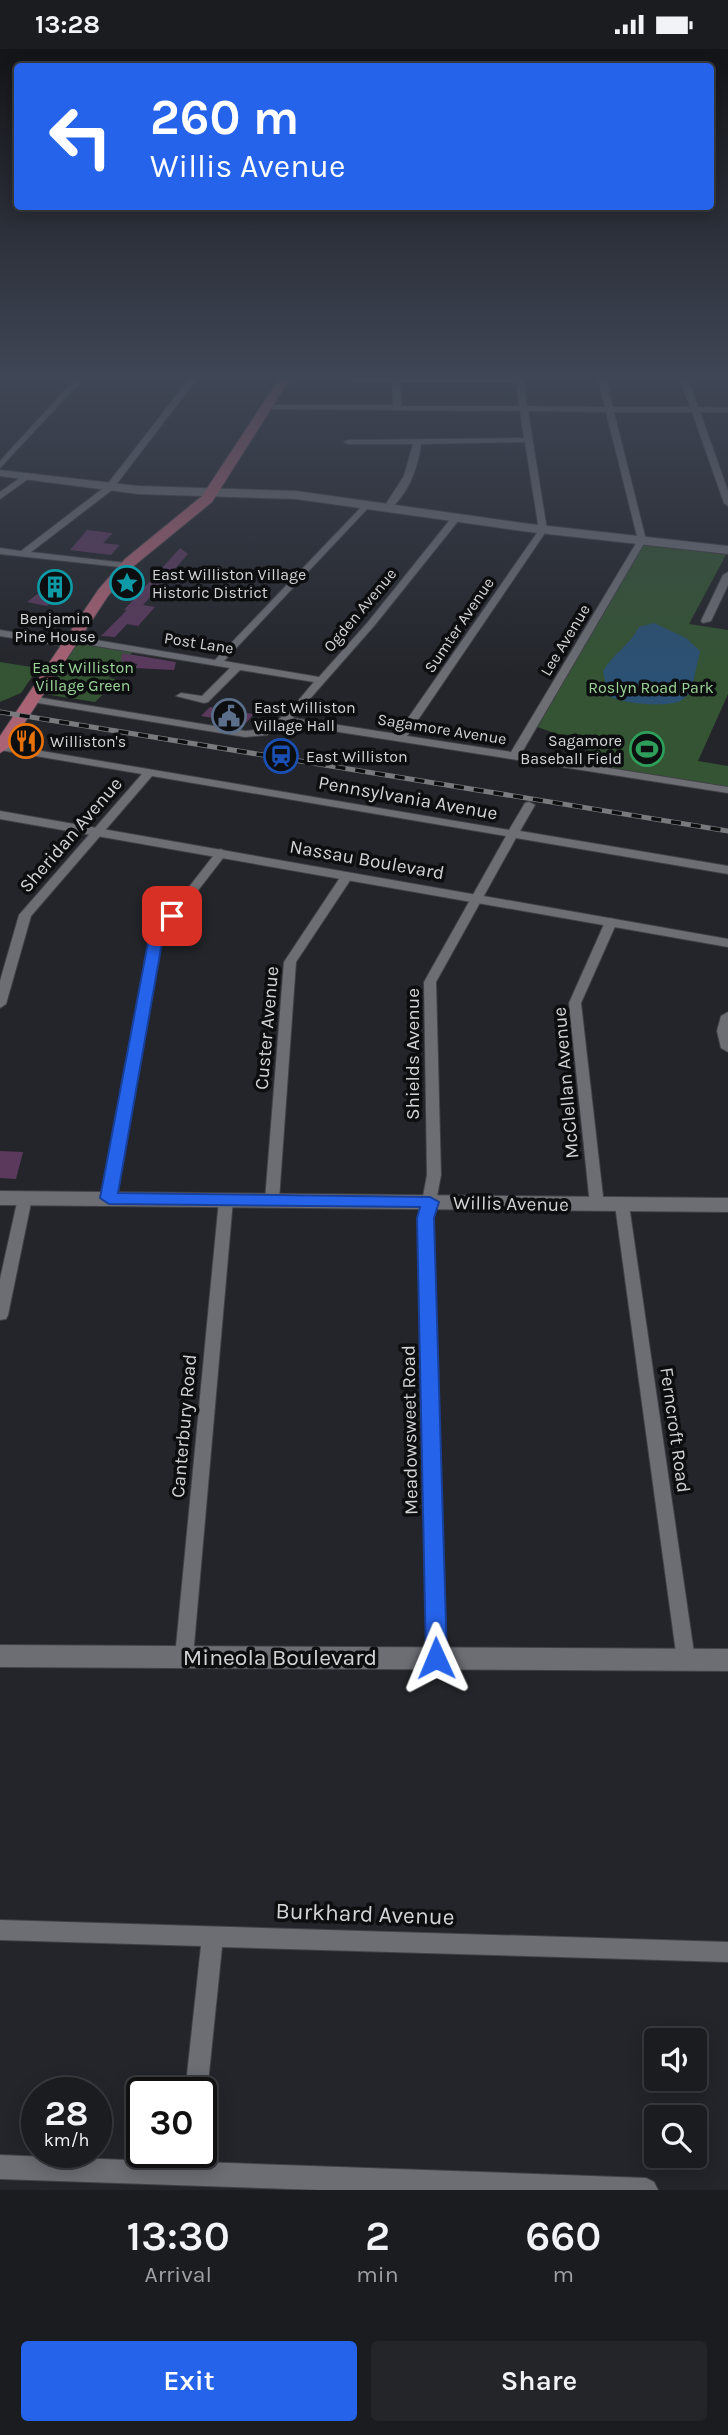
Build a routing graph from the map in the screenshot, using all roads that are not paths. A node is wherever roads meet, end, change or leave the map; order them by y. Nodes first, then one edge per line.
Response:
1 (24, 479) edge
2 (41, 479) edge
3 (116, 479) edge
4 (220, 479) edge
5 (405, 479) edge
6 (534, 479) edge
7 (627, 479) edge
8 (719, 479) edge
9 (109, 488) junction
10 (212, 492) junction
11 (0, 496) edge
12 (728, 503) edge
13 (367, 504) junction
14 (387, 507) junction
15 (456, 518) junction
16 (543, 530) junction
17 (642, 540) junction
18 (728, 550) edge
19 (0, 551) edge
20 (23, 554) junction
21 (126, 566) junction
22 (728, 575) edge
23 (706, 621) dead end
24 (0, 633) edge
25 (70, 641) junction
26 (218, 662) junction
27 (238, 666) junction
28 (321, 680) junction
29 (181, 696) dead end
30 (29, 701) junction
31 (286, 720) junction
32 (0, 728) edge
33 (400, 738) junction
34 (0, 747) edge
35 (514, 756) junction
36 (150, 772) junction
37 (728, 790) edge
38 (529, 805) dead end
39 (0, 815) edge
40 (98, 831) junction
41 (513, 833) junction
42 (221, 853) junction
43 (728, 870) edge
44 (347, 876) junction
45 (477, 899) junction
46 (611, 922) junction
47 (728, 943) edge
48 (0, 1004) edge
49 (728, 1016) edge
50 (728, 1048) edge
51 (0, 1198) edge
52 (25, 1198) junction
53 (109, 1198) junction
54 (226, 1199) junction
55 (272, 1200) junction
56 (430, 1202) junction
57 (597, 1205) junction
58 (622, 1205) junction
59 (728, 1205) edge
60 (0, 1315) edge
61 (0, 1656) edge
62 (184, 1657) junction
63 (436, 1658) junction
64 (686, 1660) junction
65 (728, 1660) edge
66 (0, 1930) edge
67 (213, 1936) junction
68 (728, 1952) edge
69 (198, 2077) edge
70 (126, 2164) edge
71 (217, 2165) edge
72 (0, 2167) edge
73 (646, 2190) edge

1 - 11 street
2 - 9 main road
3 - 9 street
4 - 10 main road
5 - 14 street
6 - 16 street
7 - 17 street
8 - 12 street
9 - 10 main road
9 - 20 street
10 - 13 main road
10 - 21 main road
13 - 14 main road
13 - 26 street
14 - 15 main road
15 - 16 main road
15 - 28 street, Ogden Avenue
16 - 17 main road
16 - 33 street, Sumter Avenue
17 - 18 main road
17 - 35 street, Lee Avenue
19 - 20 street
20 - 21 street
21 - 25 main road
22 - 23 street
24 - 25 street, Post Lane
25 - 26 street, Post Lane
25 - 30 main road
26 - 27 street, Post Lane
27 - 28 street, Post Lane
27 - 29 street
28 - 31 street, Ogden Avenue
30 - 31 street
30 - 32 main road
30 - 34 main road
31 - 33 street, Sagamore Avenue
33 - 35 street, Sagamore Avenue
34 - 36 street, Pennsylvania Avenue
35 - 37 street, Sagamore Avenue
36 - 40 street, Sheridan Avenue
36 - 41 street, Pennsylvania Avenue
38 - 41 street, Shields Avenue
39 - 40 street, Nassau Boulevard
40 - 42 street, Nassau Boulevard
40 - 48 street, Sheridan Avenue
41 - 43 street, Pennsylvania Avenue
41 - 45 street, Shields Avenue
42 - 44 street, Nassau Boulevard
42 - 53 street
44 - 45 street, Nassau Boulevard
44 - 55 street, Custer Avenue
45 - 46 street, Nassau Boulevard
45 - 56 street, Shields Avenue
46 - 47 street, Nassau Boulevard
46 - 57 street, McClellan Avenue
49 - 50 street
51 - 52 main road, Willis Avenue
52 - 53 main road, Willis Avenue
52 - 60 street
53 - 54 main road, Willis Avenue
54 - 55 main road, Willis Avenue
54 - 62 street, Canterbury Road
55 - 56 main road, Willis Avenue
56 - 57 main road, Willis Avenue
56 - 63 street, Meadowsweet Road
57 - 58 main road, Willis Avenue
58 - 59 main road, Willis Avenue
58 - 64 street, Ferncroft Road
61 - 62 main road, Mineola Boulevard
62 - 63 main road, Mineola Boulevard
63 - 64 main road, Mineola Boulevard
64 - 65 main road, Mineola Boulevard
66 - 67 street, Burkhard Avenue
67 - 68 street, Burkhard Avenue
67 - 69 street
70 - 72 street
71 - 73 street

